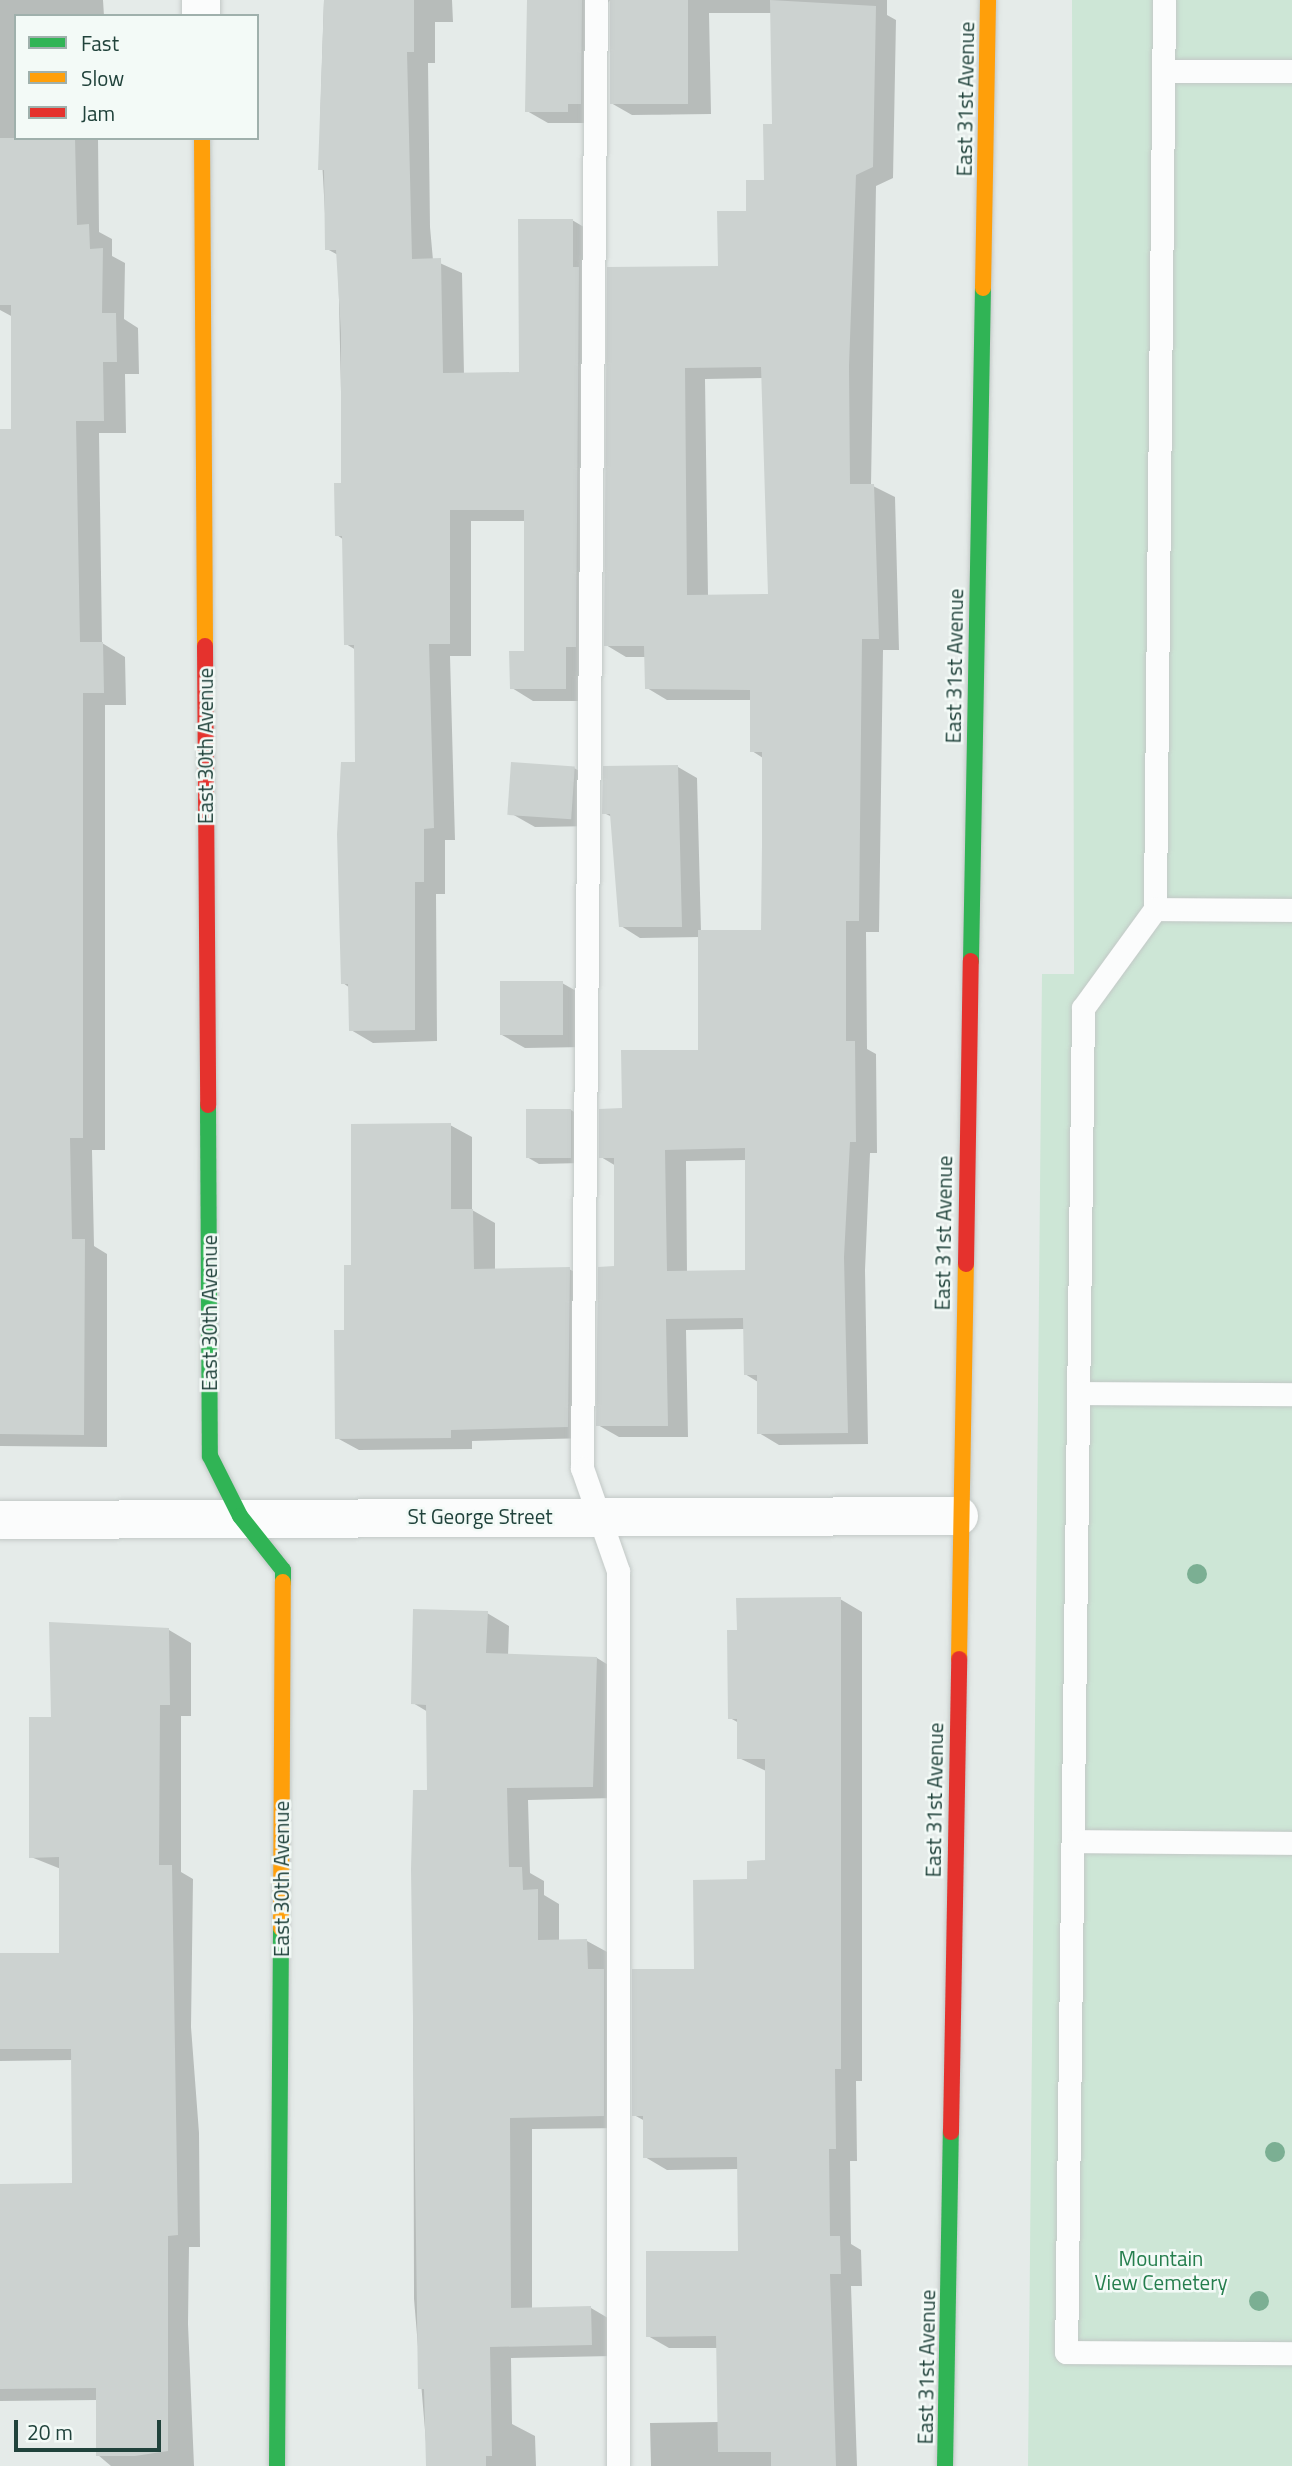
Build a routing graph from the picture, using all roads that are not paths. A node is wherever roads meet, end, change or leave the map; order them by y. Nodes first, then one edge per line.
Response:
1 (596, 0) edge
2 (988, 0) edge
3 (1164, 0) edge
4 (1165, 71) junction
5 (1292, 71) edge
6 (202, 140) edge
7 (1155, 909) junction
8 (1292, 910) edge
9 (1078, 1393) junction
10 (1292, 1394) edge
11 (599, 1515) junction
12 (240, 1516) junction
13 (959, 1516) junction
14 (0, 1520) edge
15 (1073, 1841) junction
16 (1292, 1843) edge
17 (1292, 2353) edge
18 (278, 2466) edge
19 (618, 2466) edge
20 (945, 2466) edge

1 - 11 lane
2 - 13 street, East 31st Avenue
3 - 4 lane
4 - 5 lane
4 - 7 lane
6 - 12 street, East 30th Avenue
7 - 8 lane
7 - 9 lane
9 - 10 lane
9 - 15 lane
11 - 12 street, St George Street
11 - 13 street, St George Street
11 - 19 lane
12 - 14 street, St George Street
12 - 18 street, East 30th Avenue
13 - 20 street, East 31st Avenue
15 - 16 lane
15 - 17 lane

